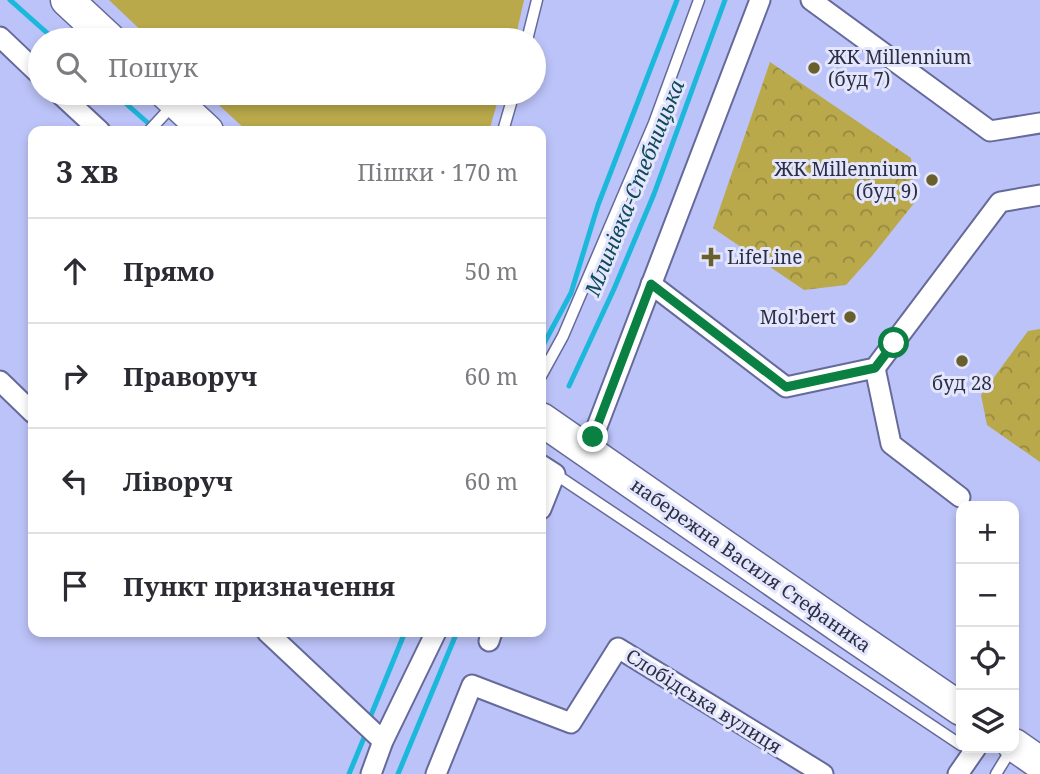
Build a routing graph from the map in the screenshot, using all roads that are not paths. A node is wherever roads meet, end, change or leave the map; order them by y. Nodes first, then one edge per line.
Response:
1 (67, 0) edge
2 (537, 0) edge
3 (699, 0) edge
4 (760, 0) edge
5 (811, 0) edge
6 (97, 28) edge
7 (530, 28) edge
8 (0, 37) edge
9 (28, 64) edge
10 (72, 105) edge
11 (166, 105) edge
12 (179, 105) edge
13 (511, 105) edge
14 (1040, 123) edge
15 (95, 126) edge
16 (152, 126) edge
17 (202, 126) edge
18 (504, 126) edge
19 (1040, 195) edge
20 (651, 284) junction
21 (546, 367) edge
22 (875, 368) junction
23 (0, 381) edge
24 (28, 407) edge
25 (546, 422) edge
26 (593, 437) dead end
27 (548, 469) edge
28 (960, 496) dead end
29 (272, 637) edge
30 (434, 637) edge
31 (956, 706) edge
32 (956, 739) edge
33 (383, 741) junction
34 (1019, 750) edge
35 (967, 753) edge
36 (1009, 753) edge
37 (1040, 763) edge
38 (371, 774) edge
39 (436, 774) edge
40 (823, 774) edge
41 (958, 774) edge
42 (996, 774) edge

1 - 6 main road
2 - 7 lane
3 - 21 lane
4 - 20 street
5 - 14 street
8 - 9 street
10 - 15 street
11 - 16 lane
12 - 17 main road
13 - 18 lane
19 - 22 street
20 - 22 street
20 - 26 street
22 - 28 street
23 - 24 street
25 - 31 main road, набережна Василя Стефаника
27 - 32 lane
29 - 33 street
30 - 33 street
33 - 38 street
34 - 37 main road
35 - 41 street
36 - 42 lane
39 - 40 street, Слобідська вулиця

